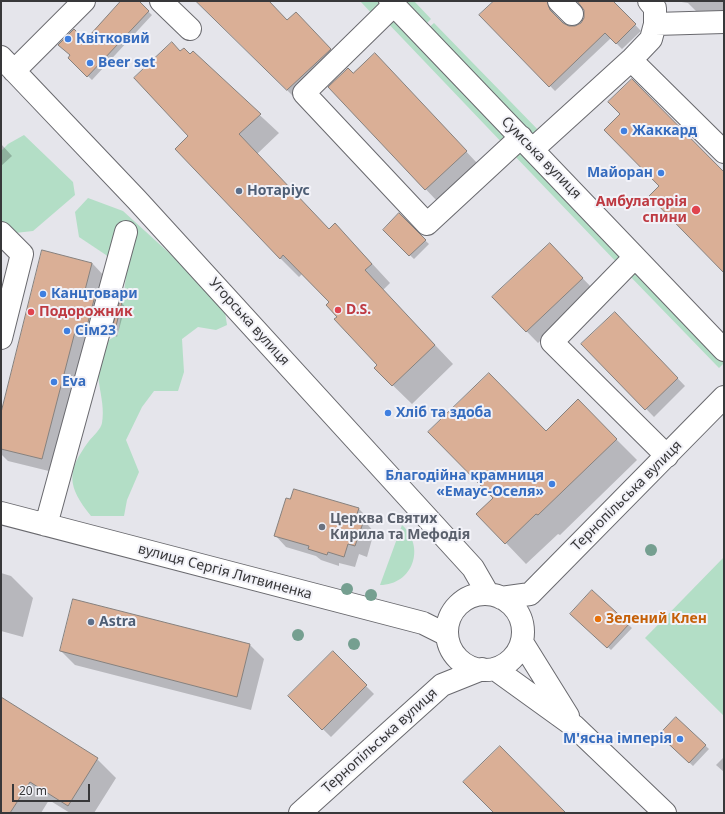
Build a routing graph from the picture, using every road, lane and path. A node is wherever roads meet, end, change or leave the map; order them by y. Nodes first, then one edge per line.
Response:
1 (84, 1) edge
2 (161, 1) edge
3 (649, 1) edge
4 (392, 3) edge
5 (724, 22) edge
6 (655, 24) junction
7 (190, 29) dead end
8 (632, 60) junction
9 (8, 64) edge
10 (527, 143) junction
11 (724, 152) edge
12 (126, 232) dead end
13 (1, 233) edge
14 (635, 257) junction
15 (1, 338) edge
16 (724, 350) edge
17 (724, 397) edge
18 (667, 456) junction
19 (1, 513) edge
20 (46, 525) junction
21 (530, 594) junction
22 (495, 596) junction
23 (522, 635) junction
24 (449, 641) junction
25 (488, 669) junction
26 (442, 685) junction
27 (574, 726) junction
28 (300, 813) edge
29 (665, 813) edge

1 - 9 street
2 - 7 street
3 - 6 street
4 - 10 street, Сумська вулиця
4 - 10 street
5 - 6 street
6 - 8 street
8 - 10 street
8 - 11 street
9 - 22 street, Угорська вулиця
10 - 14 street, Сумська вулиця
12 - 20 street
13 - 15 street
14 - 16 street, Сумська вулиця
14 - 18 street
17 - 18 street, Тернопільська вулиця
18 - 21 street, Тернопільська вулиця
19 - 20 street, вулиця Сергія Литвиненка
20 - 24 street, вулиця Сергія Литвиненка
21 - 22 street
21 - 23 street
22 - 23 street
22 - 24 street
23 - 25 street
23 - 27 street
24 - 25 street
24 - 26 street, Тернопільська вулиця
25 - 26 street, Тернопільська вулиця
25 - 27 street
26 - 28 street, Тернопільська вулиця
27 - 29 street

